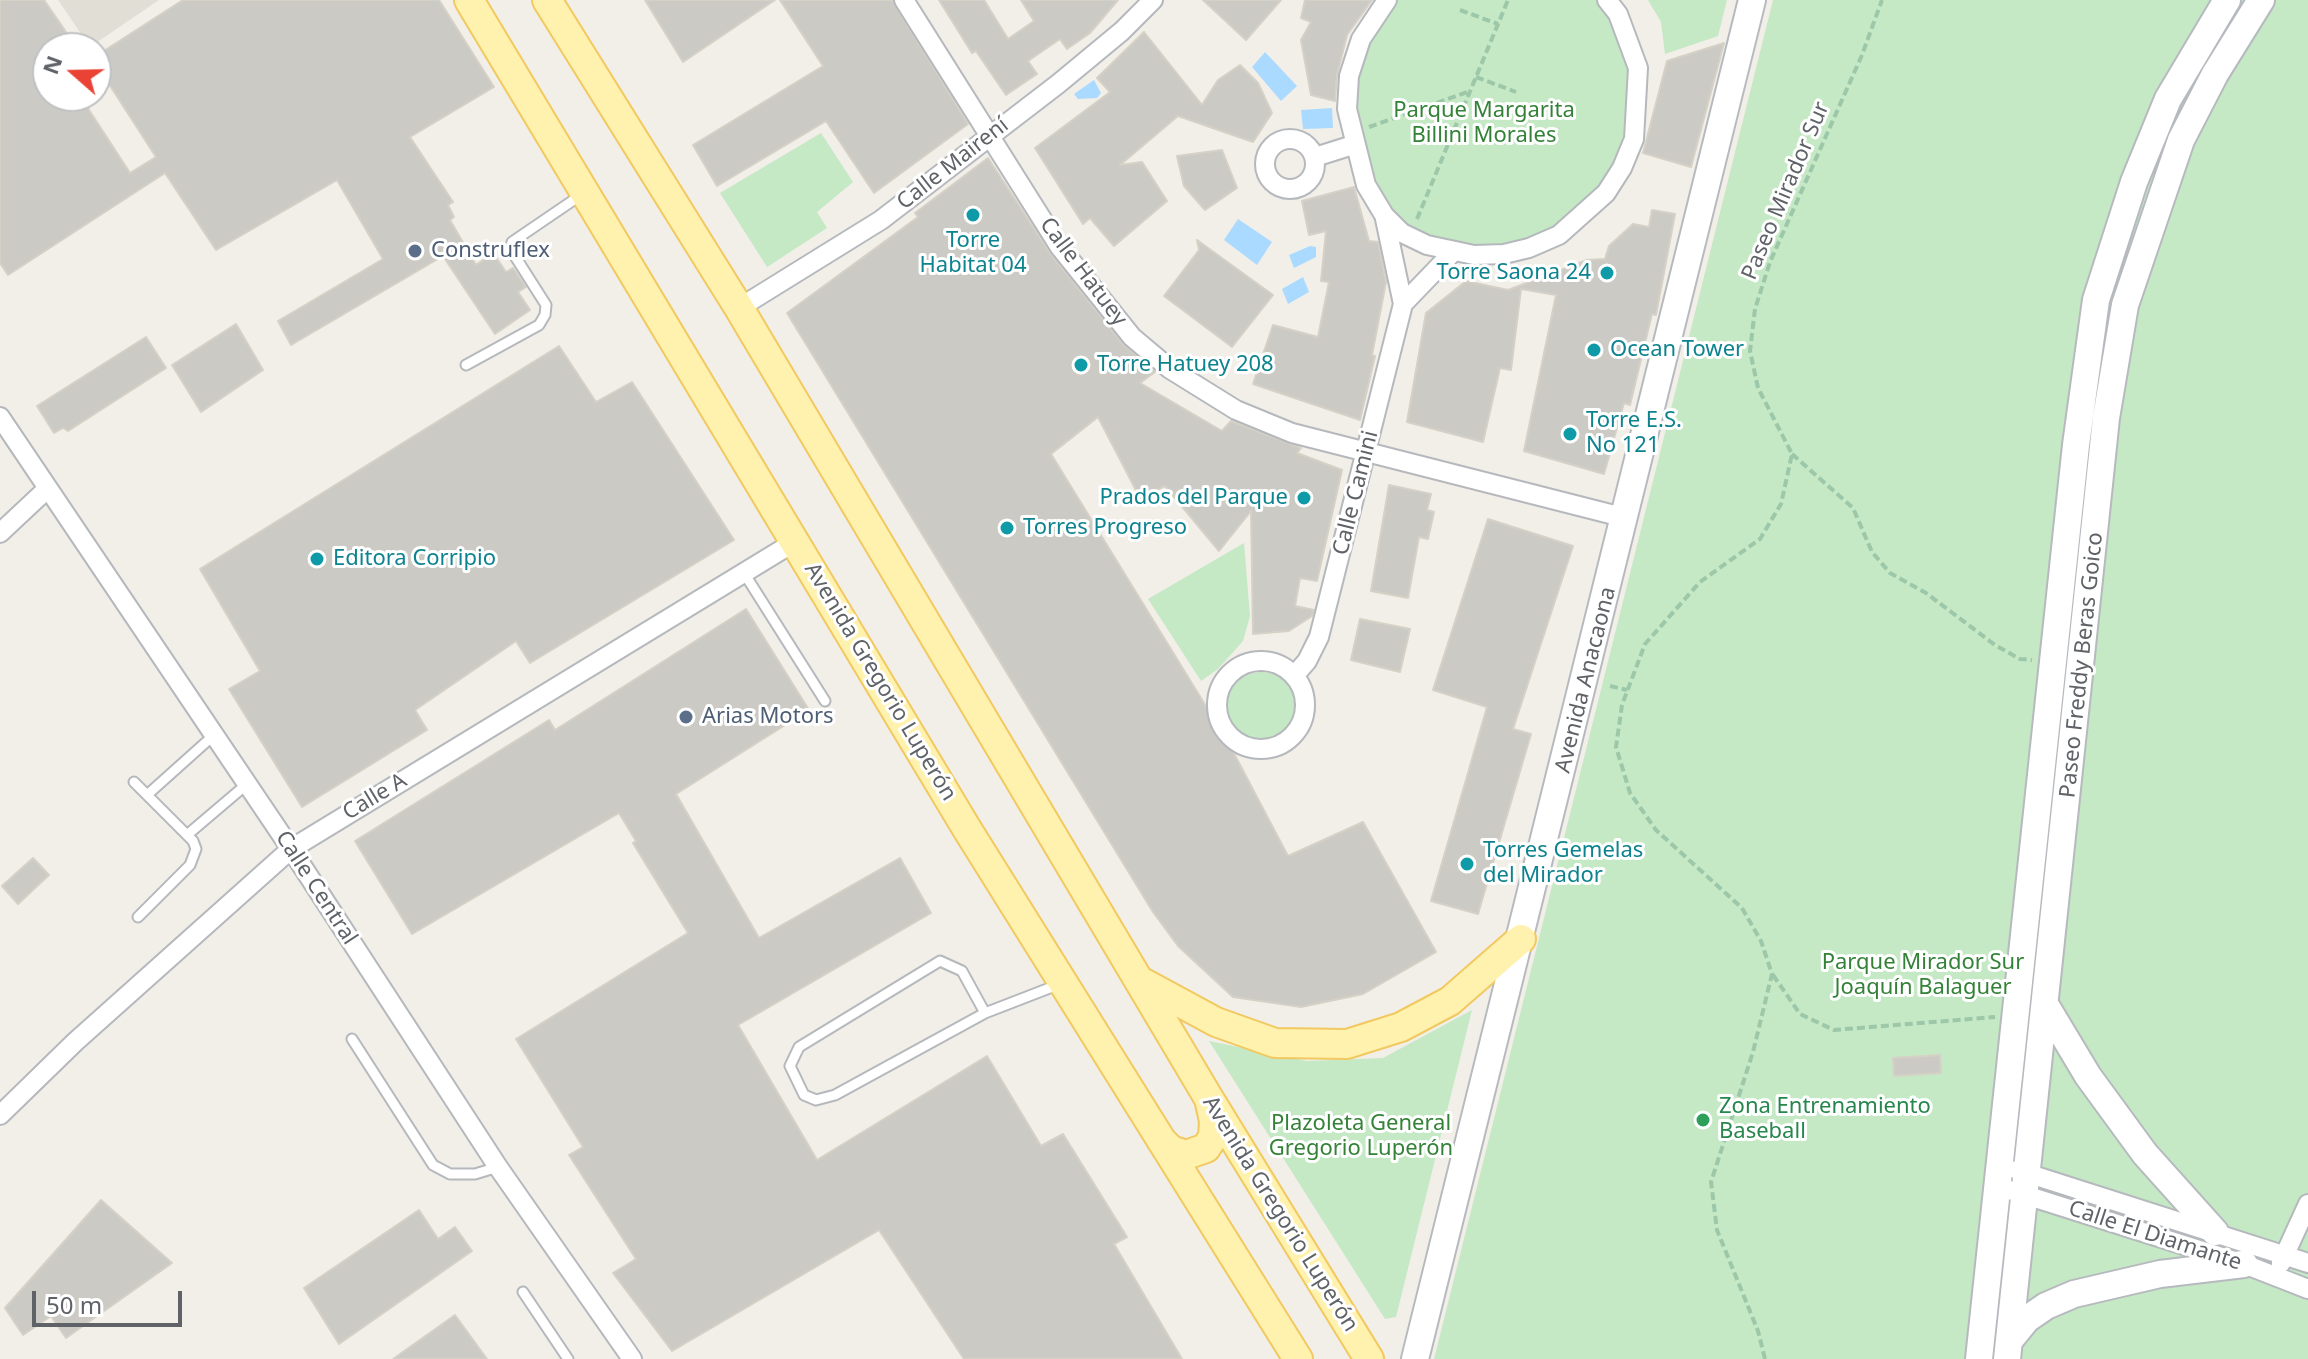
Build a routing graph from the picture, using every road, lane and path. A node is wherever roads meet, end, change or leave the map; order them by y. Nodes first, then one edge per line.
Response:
1 (469, 0) edge
2 (547, 0) edge
3 (904, 0) edge
4 (1153, 0) edge
5 (1387, 0) edge
6 (1508, 0) edge
7 (1607, 0) edge
8 (1752, 0) edge
9 (1882, 0) edge
10 (2227, 0) edge
11 (2261, 0) edge
12 (1460, 10) dead end
13 (1498, 24) junction
14 (1476, 77) junction
15 (1471, 91) junction
16 (1516, 92) dead end
17 (1361, 120) dead end
18 (990, 136) junction
19 (1353, 145) junction
20 (1315, 157) dead end
21 (584, 193) junction
22 (1384, 215) junction
23 (1414, 225) dead end
24 (1453, 252) junction
25 (1403, 304) junction
26 (739, 308) junction
27 (466, 365) dead end
28 (0, 417) edge
29 (1367, 453) junction
30 (1792, 454) junction
31 (47, 489) junction
32 (1626, 518) junction
33 (0, 533) edge
34 (796, 541) junction
35 (744, 573) junction
36 (2042, 662) dead end
37 (1294, 676) junction
38 (1610, 686) dead end
39 (1628, 690) junction
40 (825, 701) dead end
41 (214, 735) junction
42 (134, 782) dead end
43 (247, 784) junction
44 (147, 795) junction
45 (187, 835) junction
46 (291, 849) junction
47 (138, 917) dead end
48 (1521, 939) junction
49 (1772, 974) junction
50 (1142, 982) junction
51 (1062, 983) junction
52 (2046, 1006) junction
53 (985, 1013) junction
54 (2003, 1016) dead end
55 (352, 1039) dead end
56 (1208, 1097) junction
57 (0, 1115) edge
58 (1157, 1137) junction
59 (498, 1167) junction
60 (2001, 1176) junction
61 (2026, 1184) junction
62 (2308, 1204) edge
63 (2215, 1232) junction
64 (2286, 1254) junction
65 (2308, 1263) edge
66 (2244, 1264) junction
67 (2275, 1276) junction
68 (2308, 1289) edge
69 (523, 1292) dead end
70 (2008, 1350) edge
71 (568, 1359) edge
72 (632, 1359) edge
73 (1298, 1359) edge
74 (1369, 1359) edge
75 (1415, 1359) edge
76 (1765, 1359) edge
77 (1979, 1359) edge

1 - 21 main road, Avenida Gregorio Luperón
2 - 26 main road, Avenida Gregorio Luperón
3 - 18 street, Calle Hatuey
4 - 18 street, Calle Mairení
5 - 19 street
6 - 13 path
7 - 24 street
8 - 32 street, Avenida Anacaona
9 - 30 path, Paseo Mirador Sur
10 - 60 street, Paseo Freddy Beras Goico
11 - 52 street, Paseo Freddy Beras Goico
12 - 13 path
13 - 14 path
14 - 15 path
14 - 16 path
15 - 17 path
15 - 23 path
18 - 26 street, Calle Mairení
18 - 29 street, Calle Hatuey
19 - 20 street
19 - 22 street
21 - 27 lane
21 - 34 main road, Avenida Gregorio Luperón
22 - 24 street
22 - 25 street, Calle Camini
24 - 25 street
25 - 29 street, Calle Camini
26 - 50 main road, Avenida Gregorio Luperón
28 - 31 street, Calle Central
29 - 32 street, Calle Hatuey
29 - 37 street, Calle Camini
30 - 36 path
30 - 39 path
31 - 33 street
31 - 41 street, Calle Central
32 - 48 street, Avenida Anacaona
34 - 35 street, Calle A
34 - 51 main road, Avenida Gregorio Luperón
35 - 40 lane
35 - 46 street, Calle A
37 - 37 street
38 - 39 path
39 - 49 path
41 - 43 street, Calle Central
41 - 44 lane
42 - 44 lane
43 - 45 lane
43 - 46 street, Calle Central
44 - 45 lane
45 - 47 lane
46 - 57 street, Calle A
46 - 59 street, Calle Central
48 - 50 main road
48 - 75 street, Avenida Anacaona
49 - 54 path
49 - 76 path
50 - 56 main road, Avenida Gregorio Luperón
51 - 53 lane
51 - 58 main road, Avenida Gregorio Luperón
52 - 61 street, Paseo Freddy Beras Goico
52 - 63 street
53 - 53 lane
55 - 59 lane
56 - 58 main road
56 - 74 main road, Avenida Gregorio Luperón
58 - 73 main road, Avenida Gregorio Luperón
59 - 72 street, Calle Central
60 - 61 street, Calle El Diamante
60 - 77 street, Paseo Freddy Beras Goico
61 - 63 street, Calle El Diamante
61 - 66 street, Calle El Diamante
61 - 70 street, Paseo Freddy Beras Goico
62 - 64 street
63 - 64 street, Calle El Diamante
64 - 65 street, Calle El Diamante
64 - 67 street
66 - 67 street, Calle El Diamante
66 - 70 street
67 - 68 street, Calle El Diamante
69 - 71 lane

